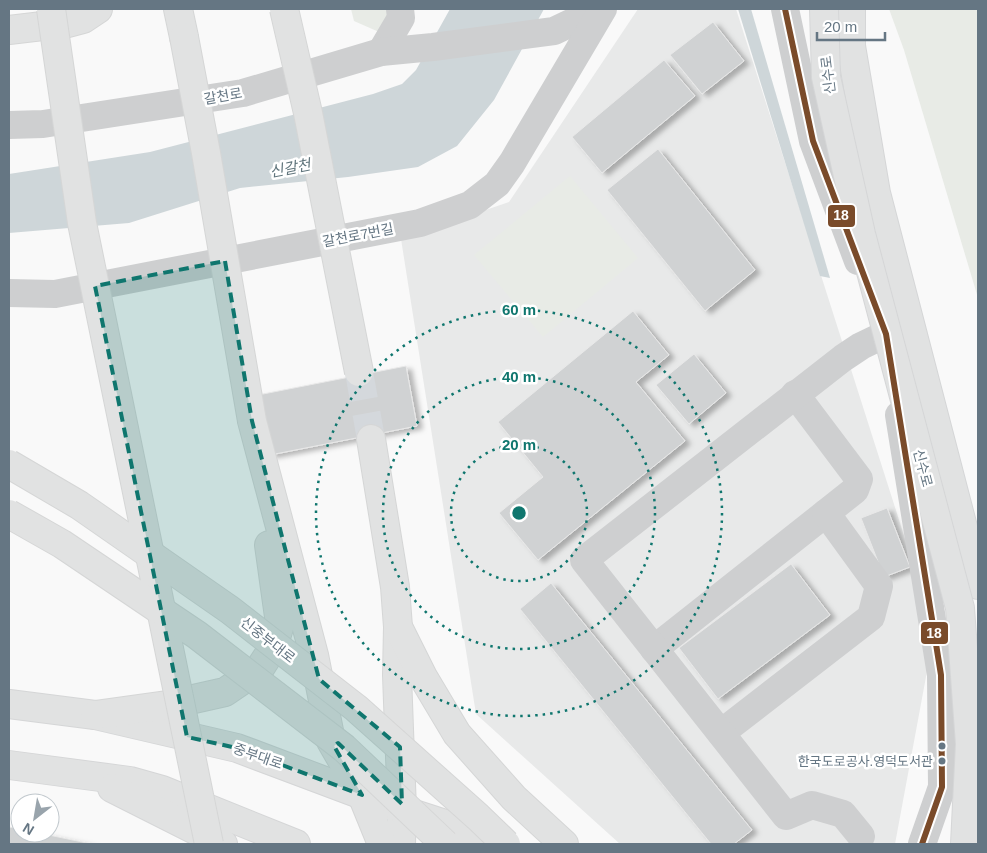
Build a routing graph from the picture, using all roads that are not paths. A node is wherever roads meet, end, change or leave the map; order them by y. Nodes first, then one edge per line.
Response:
1 (51, 9) edge
2 (98, 9) edge
3 (178, 9) edge
4 (284, 9) edge
5 (400, 9) edge
6 (602, 9) edge
7 (785, 9) edge
8 (824, 9) edge
9 (851, 9) edge
10 (9, 30) edge
11 (382, 52) junction
12 (9, 125) edge
13 (9, 293) edge
14 (886, 334) junction
15 (359, 372) tunnel mouth
16 (795, 394) junction
17 (252, 421) junction
18 (370, 439) tunnel mouth
19 (9, 464) edge
20 (826, 513) junction
21 (9, 514) edge
22 (978, 585) edge
23 (398, 627) junction
24 (654, 649) junction
25 (9, 704) edge
26 (95, 716) junction
27 (721, 733) junction
28 (9, 765) edge
29 (86, 775) junction
30 (942, 786) junction
31 (362, 795) junction
32 (402, 810) junction
33 (978, 824) edge
34 (861, 836) dead end
35 (209, 844) edge
36 (223, 844) edge
37 (296, 844) edge
38 (382, 844) edge
39 (401, 844) edge
40 (444, 844) edge
41 (498, 844) edge
42 (506, 844) edge
43 (564, 844) edge
44 (922, 844) edge
45 (965, 844) edge

1 - 35 main road, bridge
2 - 10 main road
3 - 17 main road, bridge
4 - 15 main road, bridge
5 - 11 street
6 - 11 street, 갈천로
6 - 13 street, 갈천로7번길
7 - 14 street
8 - 45 main road, 신수로, bridge
9 - 22 main road, 신수로
11 - 12 street, 갈천로
14 - 16 street
14 - 30 street
16 - 20 street
16 - 24 street
17 - 26 main road
17 - 31 main road
18 - 23 main road
19 - 42 main road, 신중부대로, bridge
20 - 24 street
20 - 27 street
21 - 40 main road, bridge
23 - 32 main road
23 - 43 main road
24 - 27 street
25 - 26 main road, 중부대로
26 - 31 main road, 중부대로
27 - 34 street
28 - 29 main road
29 - 36 main road
29 - 37 main road
30 - 33 street
30 - 44 street
31 - 32 main road, 중부대로
31 - 38 main road
32 - 39 main road
32 - 41 main road, 중부대로

